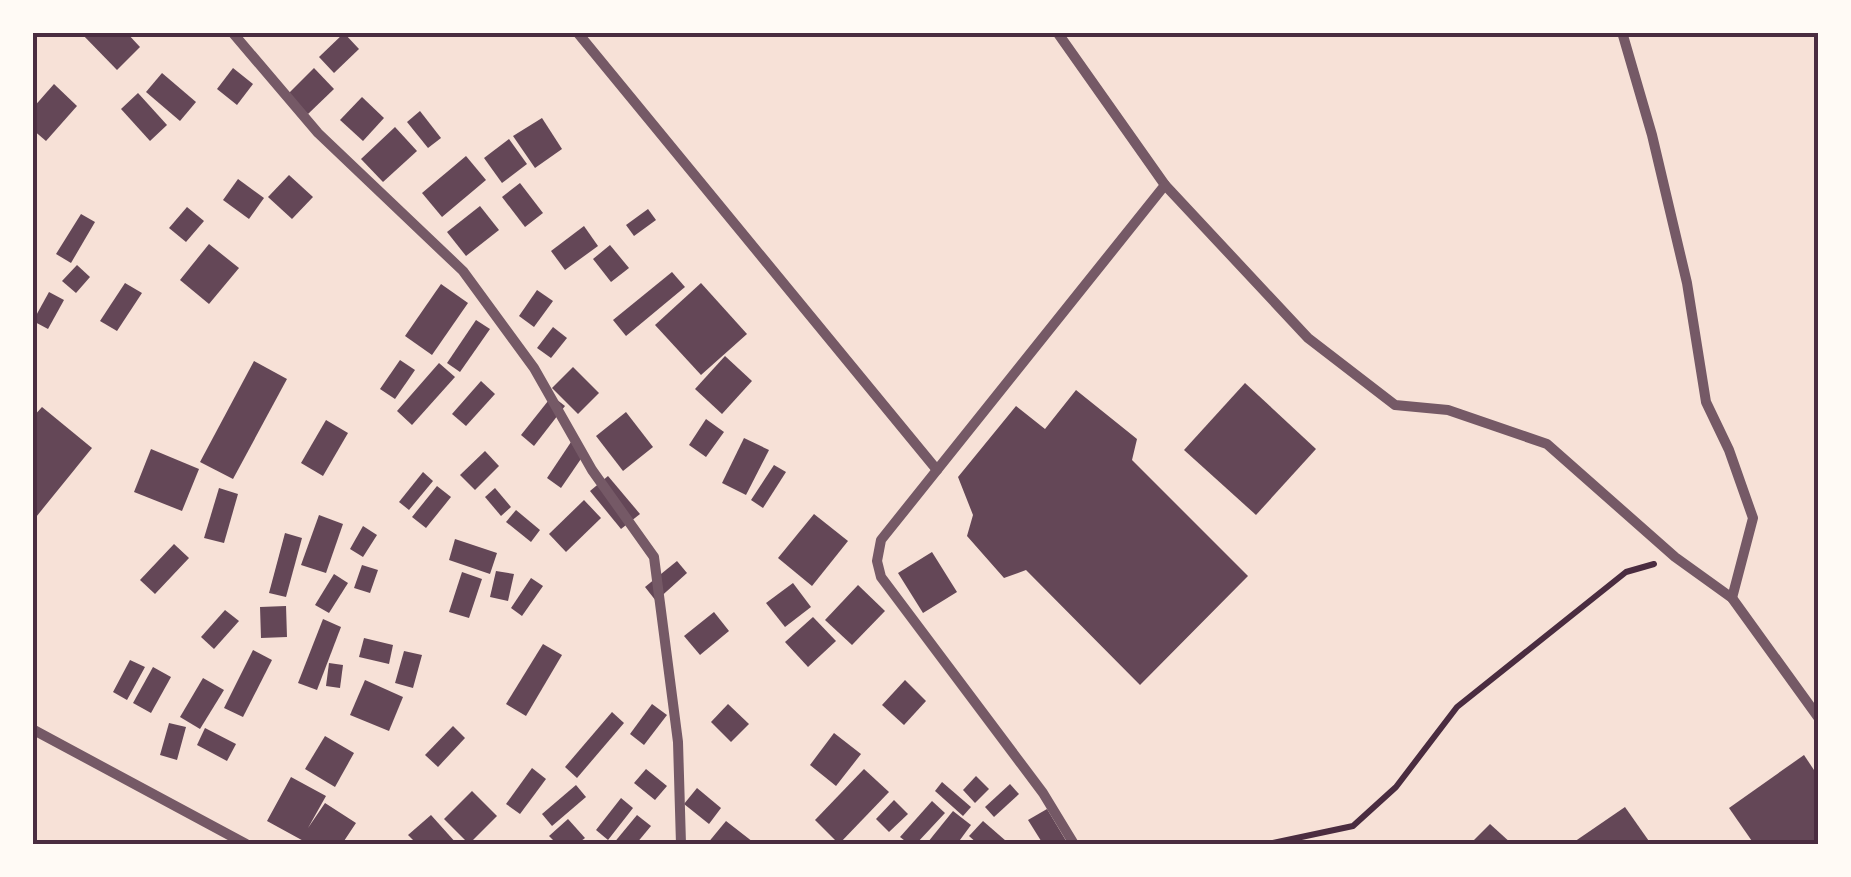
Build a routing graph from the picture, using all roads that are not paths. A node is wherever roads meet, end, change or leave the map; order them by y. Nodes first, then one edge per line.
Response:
1 (232, 32) edge
2 (577, 32) edge
3 (1056, 32) edge
4 (1622, 32) edge
5 (1165, 185) junction
6 (936, 470) junction
7 (1732, 598) junction
8 (1818, 717) edge
9 (32, 729) edge
10 (246, 844) edge
11 (682, 844) edge
12 (1074, 844) edge

1 - 11 street
2 - 6 street
3 - 5 street
4 - 7 street
5 - 6 street
5 - 7 street
6 - 12 street
7 - 8 street
9 - 10 street

